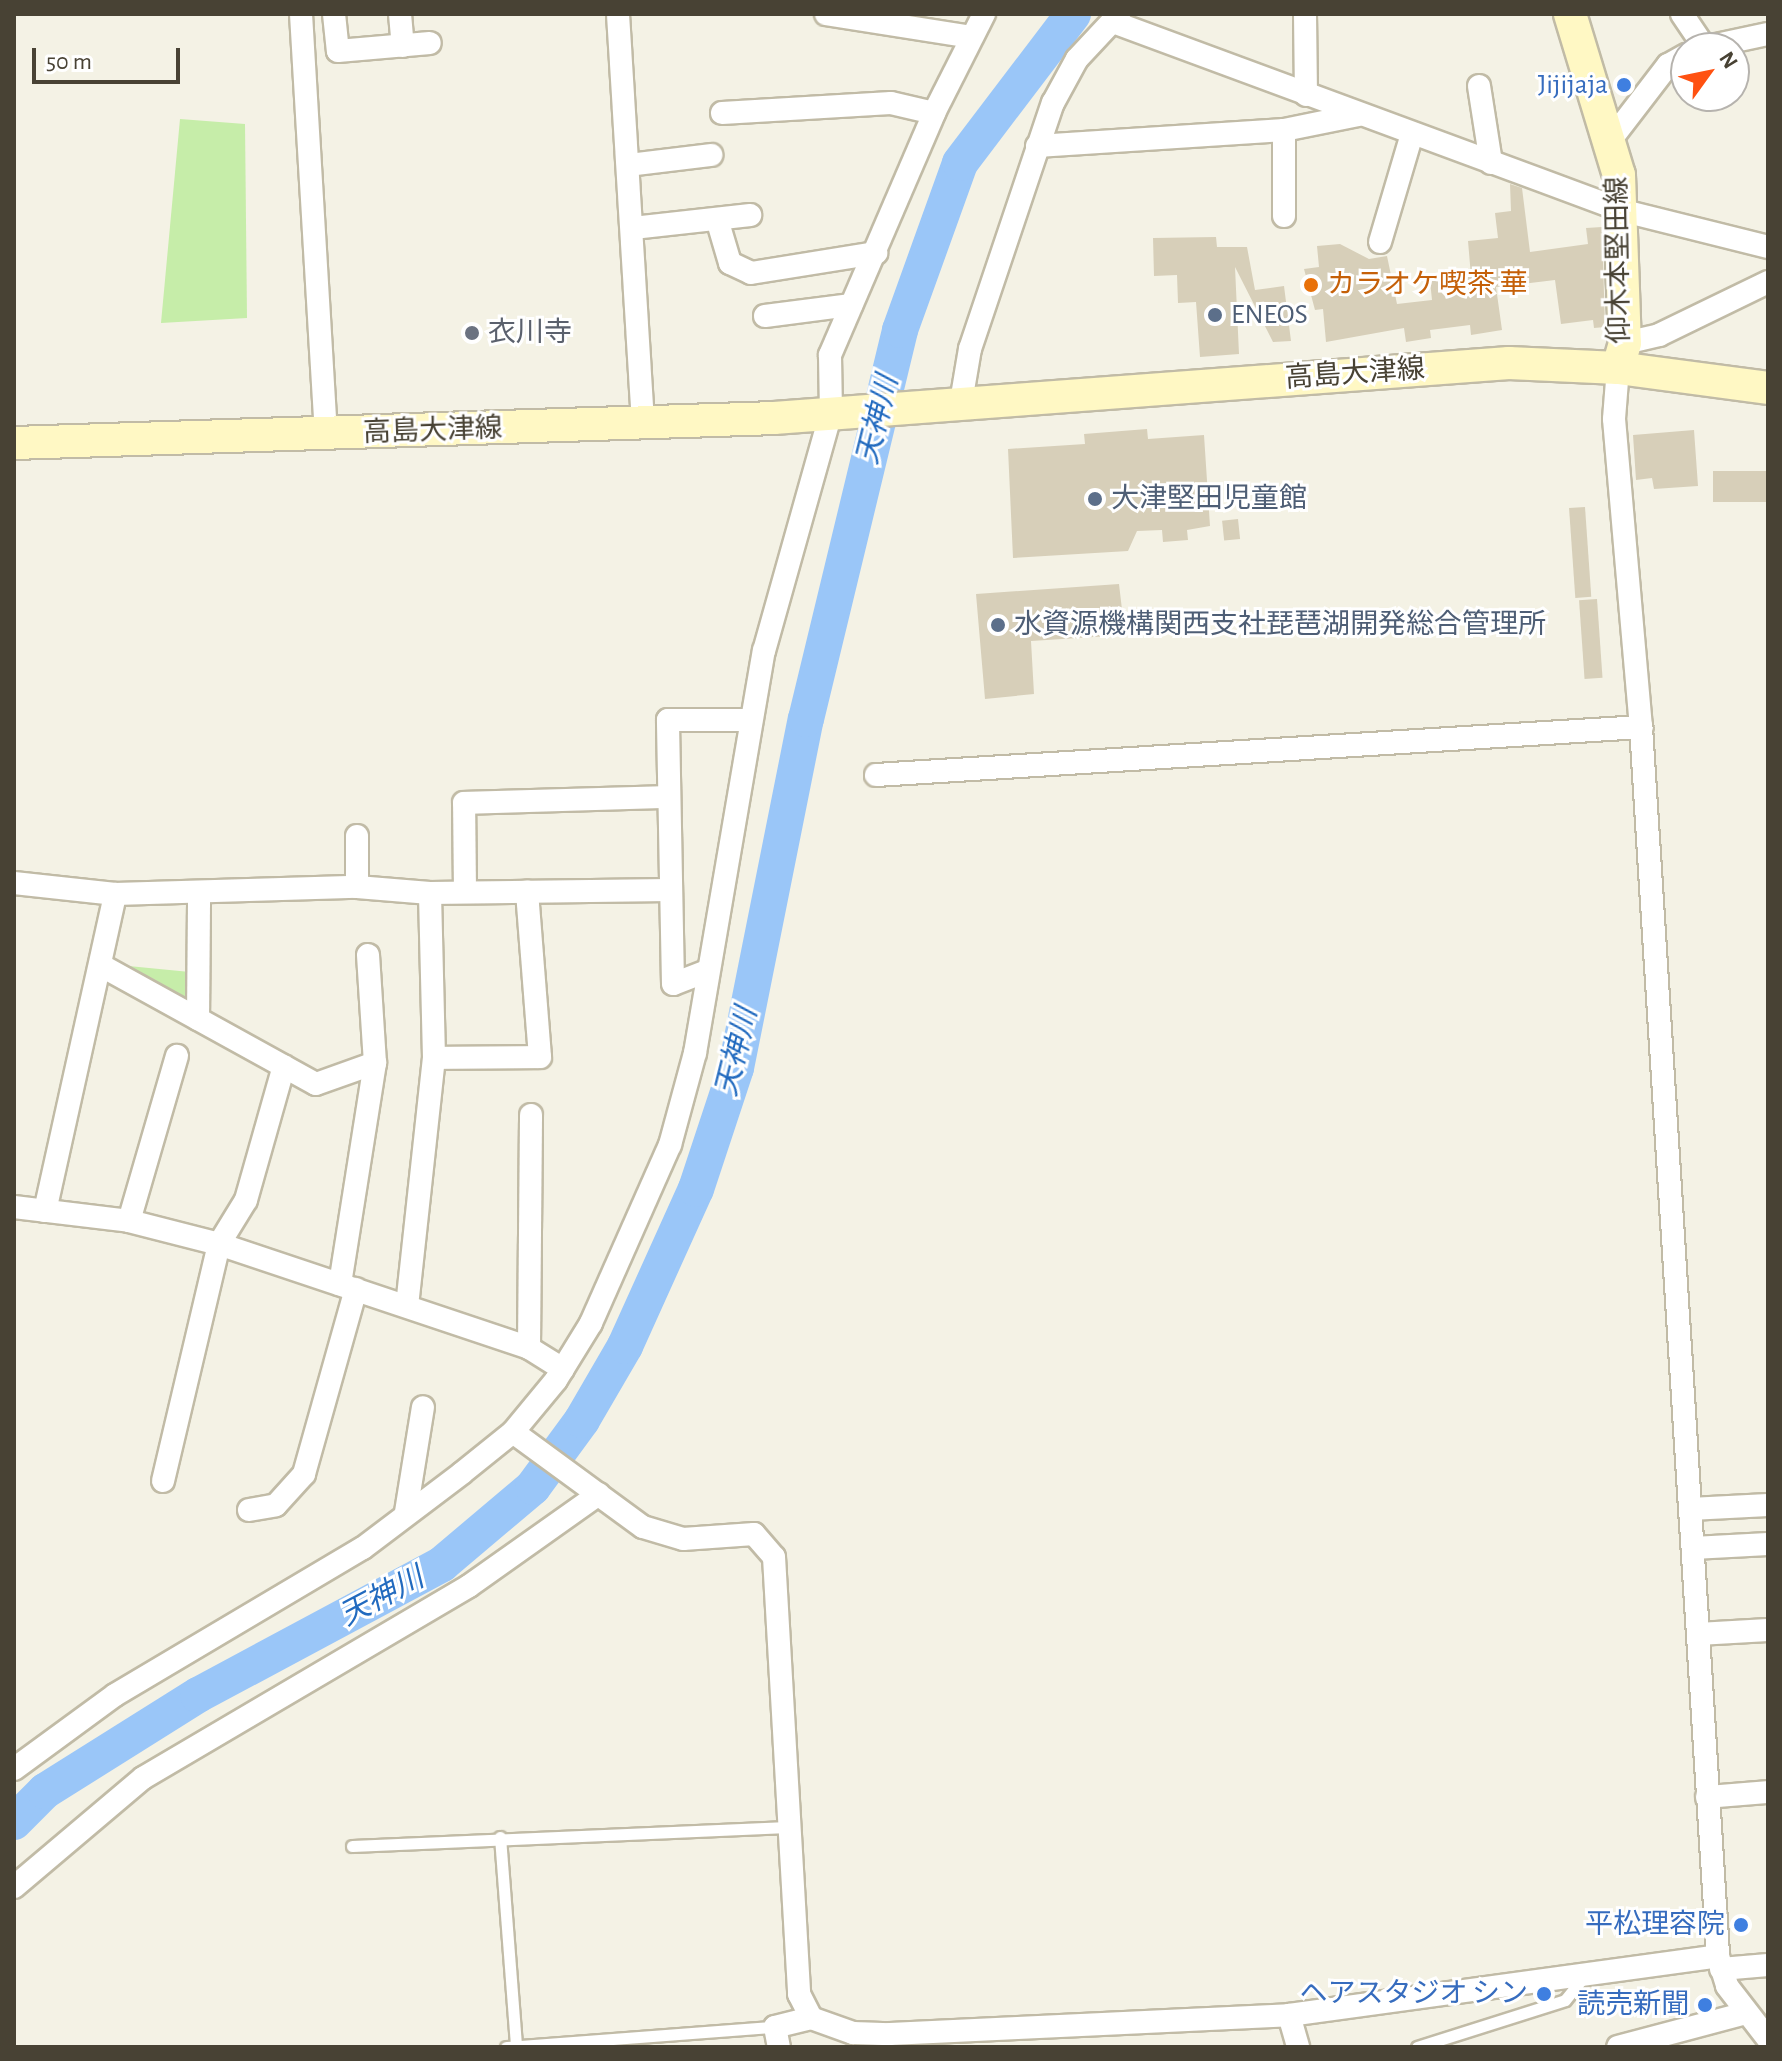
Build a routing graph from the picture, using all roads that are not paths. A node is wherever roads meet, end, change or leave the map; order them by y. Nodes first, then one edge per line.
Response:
1 (301, 14) edge
2 (334, 14) edge
3 (400, 14) edge
4 (618, 14) edge
5 (826, 14) edge
6 (984, 14) edge
7 (1305, 14) edge
8 (1570, 14) edge
9 (1682, 14) edge
10 (1116, 18) edge
11 (1693, 32) edge
12 (971, 37) junction
13 (430, 43) dead end
14 (403, 46) junction
15 (1670, 64) edge
16 (1479, 86) dead end
17 (1306, 95) junction
18 (722, 113) dead end
19 (934, 113) junction
20 (1360, 115) junction
21 (1284, 130) junction
22 (1412, 134) junction
23 (1612, 138) junction
24 (1037, 146) junction
25 (711, 155) dead end
26 (1491, 163) junction
27 (628, 165) junction
28 (1624, 211) junction
29 (750, 215) dead end
30 (1284, 216) dead end
31 (717, 219) junction
32 (633, 228) junction
33 (1380, 242) dead end
34 (1768, 247) edge
35 (876, 253) junction
36 (1768, 282) edge
37 (851, 305) junction
38 (765, 316) dead end
39 (1622, 356) junction
40 (1768, 388) edge
41 (951, 402) junction
42 (841, 412) junction
43 (643, 424) junction
44 (326, 434) junction
45 (14, 443) edge
46 (750, 720) junction
47 (1641, 727) junction
48 (876, 775) dead end
49 (668, 797) junction
50 (357, 836) dead end
51 (14, 883) edge
52 (357, 887) junction
53 (670, 890) junction
54 (465, 892) junction
55 (527, 892) junction
56 (430, 893) junction
57 (115, 894) junction
58 (199, 894) junction
59 (368, 955) dead end
60 (102, 966) junction
61 (707, 971) junction
62 (198, 1019) junction
63 (177, 1056) dead end
64 (434, 1058) junction
65 (375, 1063) junction
66 (284, 1066) junction
67 (531, 1115) dead end
68 (14, 1207) edge
69 (45, 1211) junction
70 (129, 1221) junction
71 (219, 1244) junction
72 (348, 1286) junction
73 (407, 1306) junction
74 (529, 1348) junction
75 (563, 1369) junction
76 (423, 1407) dead end
77 (518, 1435) junction
78 (163, 1481) dead end
79 (592, 1488) junction
80 (1768, 1505) edge
81 (1690, 1509) junction
82 (249, 1510) dead end
83 (406, 1512) junction
84 (1768, 1544) edge
85 (1693, 1548) junction
86 (1768, 1630) edge
87 (1698, 1634) junction
88 (14, 1769) edge
89 (1768, 1792) edge
90 (1707, 1797) junction
91 (788, 1827) junction
92 (500, 1837) junction
93 (352, 1846) dead end
94 (14, 1887) edge
95 (1720, 1962) junction
96 (1768, 1965) edge
97 (1586, 1974) junction
98 (1746, 2013) junction
99 (1289, 2015) junction
100 (811, 2018) junction
101 (777, 2037) edge
102 (1014, 2038) edge
103 (1768, 2039) edge
104 (891, 2040) edge
105 (506, 2047) edge
106 (516, 2047) edge
107 (1298, 2047) edge
108 (1417, 2047) edge
109 (1618, 2047) edge

1 - 44 street
2 - 14 street
3 - 14 street
4 - 27 street
5 - 12 street
6 - 12 street
7 - 17 street
8 - 23 main road, 仰木本堅田線
9 - 11 street
10 - 17 street
10 - 24 street
12 - 19 street
13 - 14 street
15 - 23 street
16 - 26 street
17 - 20 street
18 - 19 street
19 - 35 street
20 - 21 street
20 - 22 street
21 - 24 street
21 - 30 street
22 - 26 street
22 - 33 street
23 - 28 main road, 仰木本堅田線
24 - 41 street
25 - 27 street
26 - 28 street
27 - 32 street
28 - 34 street
28 - 39 main road, 仰木本堅田線
29 - 31 street
31 - 32 street
31 - 35 street
32 - 43 street
35 - 37 street
36 - 39 street
37 - 38 street
37 - 42 street
39 - 40 main road, 高島大津線
39 - 41 main road, 高島大津線
39 - 47 street
41 - 42 main road
42 - 43 main road, 高島大津線
42 - 46 street
43 - 44 main road, 高島大津線
44 - 45 main road, 高島大津線
46 - 49 street
46 - 61 street
47 - 48 street
47 - 81 street
49 - 53 street
49 - 54 street
50 - 52 street
51 - 57 street
52 - 56 street
52 - 58 street
53 - 55 street
53 - 61 street
54 - 55 street
54 - 56 street
55 - 64 street
56 - 64 street
57 - 58 street
57 - 60 street
58 - 62 street
59 - 65 street
60 - 62 street
60 - 69 street
61 - 75 street
62 - 66 street
63 - 70 street
64 - 73 street
65 - 66 street
65 - 72 street
66 - 71 street
67 - 74 street
68 - 69 street
69 - 70 street
70 - 71 street
71 - 72 street
71 - 78 street
72 - 73 street
72 - 82 street
73 - 74 street
74 - 75 street
75 - 77 street
76 - 83 street
77 - 79 street
77 - 83 street
79 - 91 street
79 - 94 street
80 - 81 street
81 - 85 street
83 - 88 street
84 - 85 street
85 - 87 street
86 - 87 street
87 - 90 street
89 - 90 street
90 - 95 street
91 - 92 lane
91 - 100 street
92 - 93 lane
92 - 106 lane
95 - 96 street
95 - 97 street
95 - 98 street
97 - 99 street
97 - 108 lane
98 - 103 street
98 - 109 street
99 - 102 street
99 - 107 street
100 - 101 street
100 - 104 street
101 - 106 lane
102 - 104 street
105 - 106 lane

